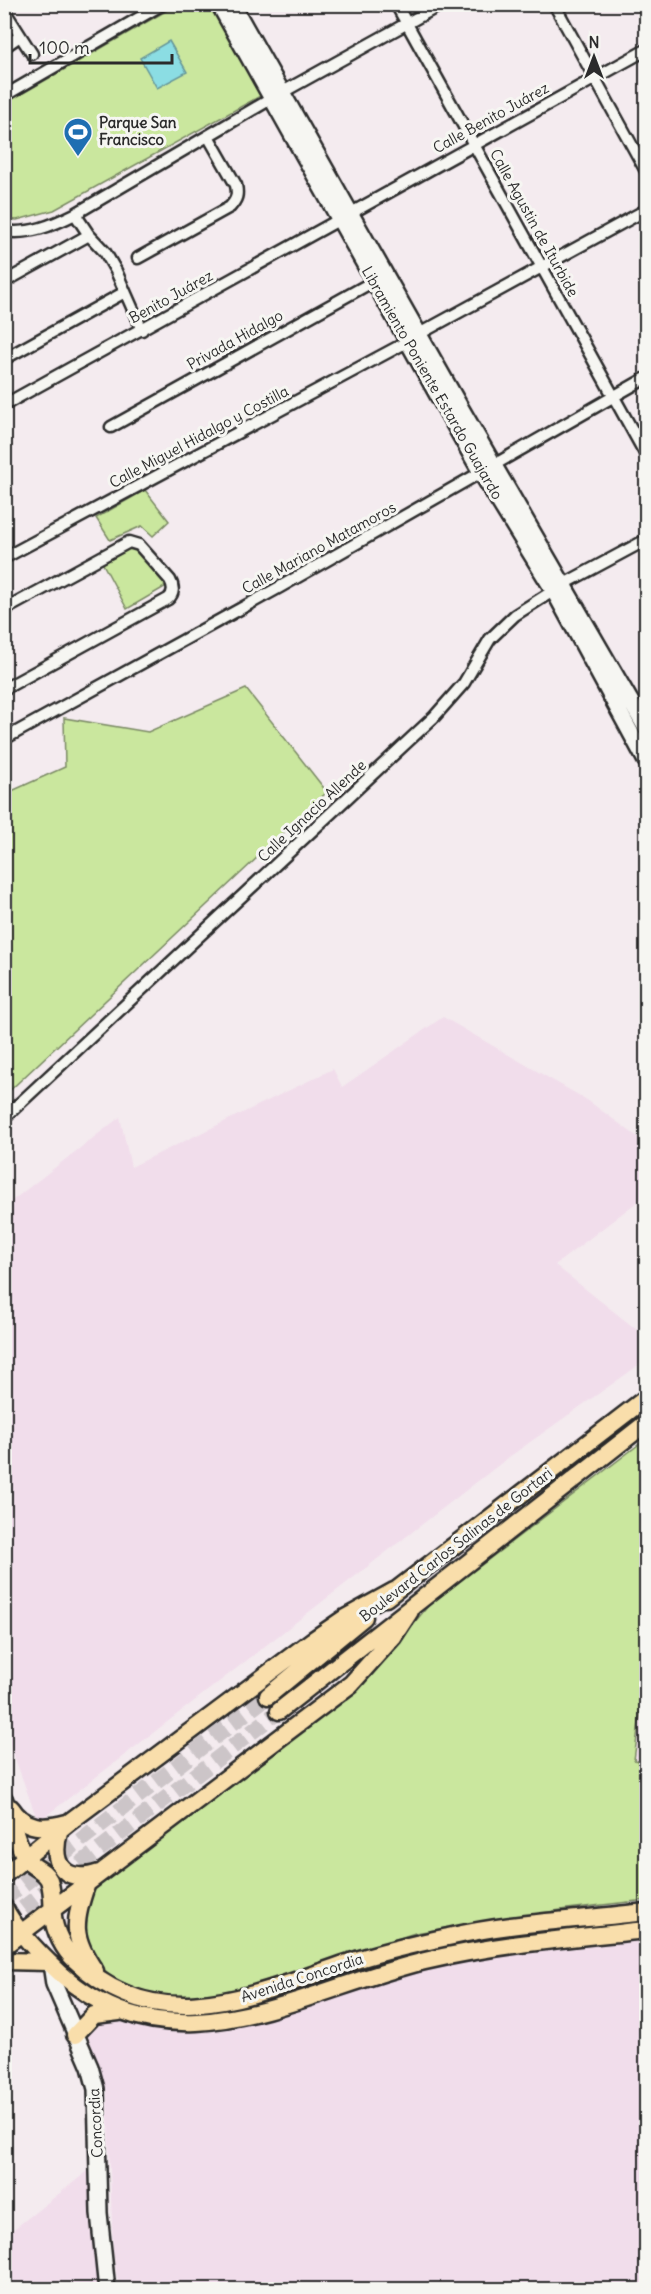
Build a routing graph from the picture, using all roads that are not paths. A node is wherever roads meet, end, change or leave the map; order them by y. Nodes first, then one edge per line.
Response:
1 (163, 4) edge
2 (219, 4) edge
3 (232, 4) edge
4 (396, 4) edge
5 (442, 4) edge
6 (554, 4) edge
7 (4, 10) edge
8 (406, 25) junction
9 (20, 36) junction
10 (4, 46) edge
11 (646, 50) edge
12 (32, 54) dead end
13 (595, 78) junction
14 (4, 96) edge
15 (276, 96) junction
16 (208, 136) junction
17 (473, 145) junction
18 (646, 171) edge
19 (646, 210) edge
20 (75, 214) junction
21 (345, 216) junction
22 (4, 231) edge
23 (89, 236) junction
24 (138, 258) dead end
25 (541, 267) junction
26 (374, 280) junction
27 (4, 282) edge
28 (125, 292) junction
29 (142, 330) junction
30 (413, 338) junction
31 (4, 359) edge
32 (646, 378) edge
33 (615, 397) junction
34 (4, 405) edge
35 (111, 427) dead end
36 (646, 455) edge
37 (496, 465) junction
38 (482, 474) junction
39 (646, 540) edge
40 (4, 558) edge
41 (559, 588) junction
42 (4, 610) edge
43 (4, 689) edge
44 (642, 707) edge
45 (622, 717) junction
46 (646, 728) edge
47 (4, 739) edge
48 (646, 761) edge
49 (4, 1118) edge
50 (646, 1398) edge
51 (646, 1423) edge
52 (394, 1591) junction
53 (410, 1611) junction
54 (268, 1696) tunnel mouth
55 (279, 1711) tunnel mouth
56 (4, 1799) edge
57 (63, 1828) junction
58 (26, 1859) junction
59 (99, 1873) junction
60 (4, 1875) edge
61 (86, 1886) junction
62 (4, 1906) edge
63 (53, 1909) junction
64 (646, 1912) edge
65 (646, 1930) edge
66 (22, 1931) junction
67 (4, 1946) edge
68 (4, 1961) edge
69 (49, 1963) junction
70 (68, 1980) junction
71 (103, 1982) junction
72 (125, 2012) junction
73 (74, 2033) junction
74 (107, 2289) edge

1 - 14 street
2 - 15 street, Libramiento Poniente Estardo Guajardo
3 - 15 street, Libramiento Poniente Estardo Guajardo
4 - 8 street, Calle Agustin de Iturbide
5 - 8 street
6 - 13 street
7 - 9 street
8 - 15 street
8 - 17 street, Calle Agustin de Iturbide
9 - 10 street
9 - 12 street
11 - 13 street, Calle Benito Juárez
13 - 17 street, Calle Benito Juárez
13 - 18 street
15 - 16 street
15 - 21 street, Libramiento Poniente Estardo Guajardo
16 - 20 street
16 - 24 street
17 - 21 street, Calle Benito Juárez
17 - 25 street, Calle Agustin de Iturbide
19 - 25 street, Calle Miguel Hidalgo y Costilla
20 - 22 street
20 - 23 street
21 - 26 street, Libramiento Poniente Estardo Guajardo
21 - 29 street, Benito Juárez
21 - 30 street, Libramiento Poniente Estardo Guajardo
23 - 27 street
23 - 28 street
25 - 30 street, Calle Miguel Hidalgo y Costilla
25 - 33 street, Calle Agustin de Iturbide
26 - 30 street, Libramiento Poniente Estardo Guajardo
26 - 35 street, Privada Hidalgo
28 - 29 street
28 - 31 street
29 - 34 street, Benito Juárez
30 - 37 street, Libramiento Poniente Estardo Guajardo
30 - 38 street, Libramiento Poniente Estardo Guajardo
30 - 40 street, Calle Miguel Hidalgo y Costilla
32 - 33 street, Calle Mariano Matamoros
33 - 36 street, Calle Agustin de Iturbide
33 - 37 street, Calle Mariano Matamoros
37 - 38 street, Calle Mariano Matamoros
37 - 41 street, Libramiento Poniente Estardo Guajardo
38 - 41 street, Libramiento Poniente Estardo Guajardo
38 - 47 street, Calle Mariano Matamoros
39 - 41 street, Calle Ignacio Allende
41 - 44 street, Libramiento Poniente Estardo Guajardo
41 - 45 street, Libramiento Poniente Estardo Guajardo
41 - 49 street, Calle Ignacio Allende
42 - 43 street
44 - 45 street
44 - 46 street, Libramiento Poniente Estardo Guajardo
45 - 48 street, Libramiento Poniente Estardo Guajardo
50 - 52 main road, Boulevard Carlos Salinas de Gortari
51 - 53 main road, Boulevard Carlos Salinas de Gortari
52 - 54 main road, Boulevard Carlos Salinas de Gortari
52 - 57 main road
53 - 55 main road, Boulevard Carlos Salinas de Gortari
53 - 59 main road
56 - 57 main road
56 - 58 main road, Avenida Concordia
57 - 58 main road
57 - 59 main road
58 - 60 main road
58 - 63 main road, Avenida Concordia
59 - 61 main road
61 - 63 main road
61 - 71 main road
62 - 66 main road, Avenida Concordia
63 - 66 main road
63 - 71 main road, Avenida Concordia
64 - 71 main road, Avenida Concordia
65 - 72 main road, Avenida Concordia
66 - 67 main road
66 - 69 main road, Avenida Concordia
68 - 69 main road
69 - 70 main road, Avenida Concordia
69 - 73 street, Concordia
70 - 72 main road, Avenida Concordia
70 - 73 street
72 - 73 main road
73 - 74 street, Concordia

